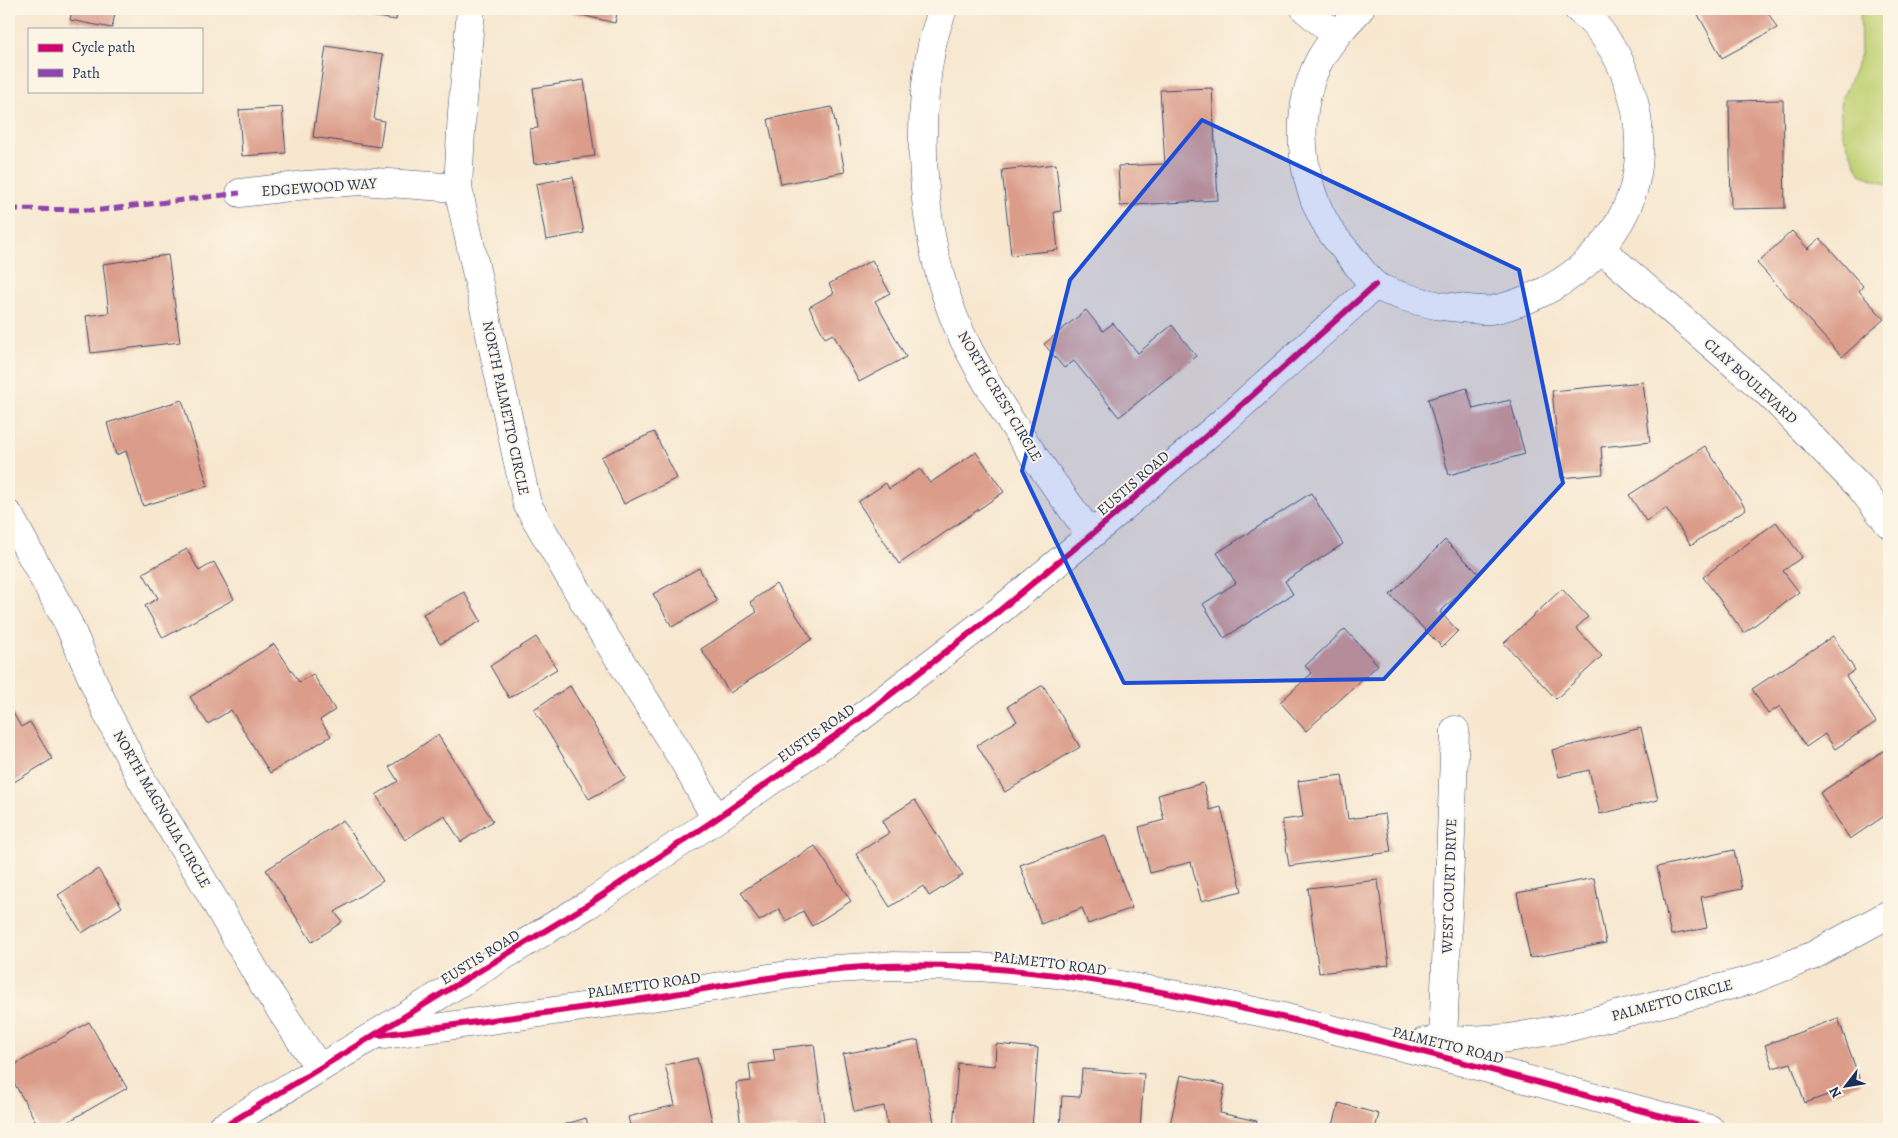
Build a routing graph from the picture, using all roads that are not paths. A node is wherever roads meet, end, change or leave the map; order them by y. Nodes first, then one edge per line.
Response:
1 (471, 9) edge
2 (943, 9) edge
3 (1305, 9) edge
4 (1360, 9) edge
5 (1578, 9) edge
6 (1336, 35) junction
7 (458, 188) junction
8 (240, 193) dead end
9 (1601, 249) junction
10 (1374, 285) junction
11 (9, 514) edge
12 (1889, 524) edge
13 (1091, 535) junction
14 (1455, 730) dead end
15 (716, 819) junction
16 (1889, 914) edge
17 (374, 1036) junction
18 (1442, 1042) junction
19 (1396, 1045) junction
20 (319, 1068) junction
21 (220, 1129) edge
22 (1710, 1129) edge

1 - 7 street, NORTH PALMETTO CIRCLE
2 - 13 street, NORTH CREST CIRCLE
3 - 6 street
4 - 6 street
5 - 9 street
6 - 10 street
7 - 8 street, EDGEWOOD WAY
7 - 15 street, NORTH PALMETTO CIRCLE
9 - 10 street
9 - 12 street, CLAY BOULEVARD
10 - 13 street, EUSTIS ROAD
11 - 20 street, NORTH MAGNOLIA CIRCLE
13 - 15 street, EUSTIS ROAD
14 - 18 street, WEST COURT DRIVE
15 - 17 street, EUSTIS ROAD
16 - 18 street, PALMETTO CIRCLE
17 - 19 street, PALMETTO ROAD
17 - 20 street, EUSTIS ROAD
18 - 19 street, PALMETTO CIRCLE
19 - 22 street, PALMETTO ROAD
20 - 21 street, EUSTIS ROAD

